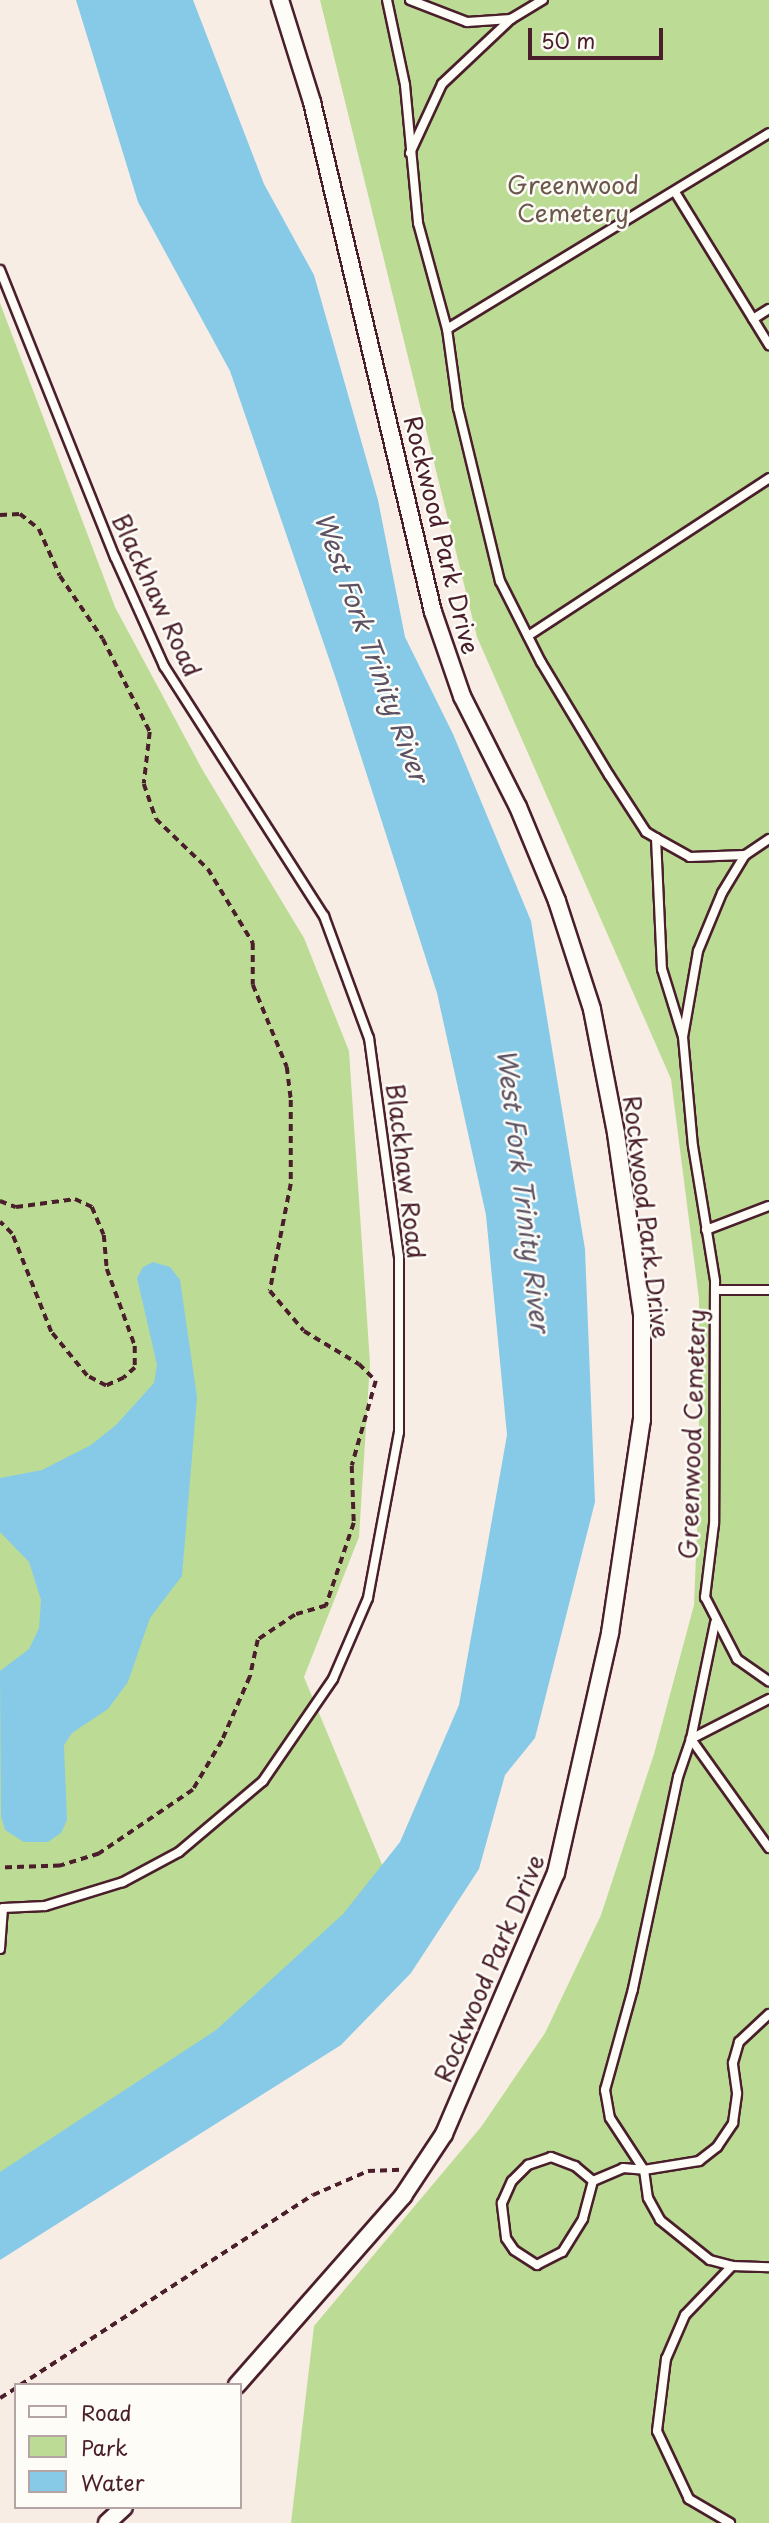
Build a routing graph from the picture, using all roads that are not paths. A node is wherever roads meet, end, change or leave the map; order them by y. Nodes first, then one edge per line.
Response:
1 (280, 0) edge
2 (387, 0) edge
3 (410, 0) edge
4 (543, 0) edge
5 (511, 19) junction
6 (769, 133) edge
7 (408, 156) junction
8 (675, 192) junction
9 (0, 270) edge
10 (3, 283) edge
11 (769, 309) edge
12 (753, 319) junction
13 (447, 329) junction
14 (769, 345) edge
15 (769, 478) edge
16 (528, 636) junction
17 (656, 838) junction
18 (769, 839) edge
19 (745, 855) junction
20 (683, 1037) junction
21 (769, 1206) edge
22 (706, 1230) junction
23 (716, 1290) junction
24 (769, 1290) edge
25 (715, 1623) junction
26 (769, 1681) edge
27 (769, 1699) edge
28 (691, 1739) junction
29 (769, 1848) edge
30 (0, 1949) edge
31 (769, 2014) edge
32 (644, 2170) junction
33 (593, 2181) junction
34 (732, 2266) junction
35 (769, 2267) edge
36 (239, 2383) edge
37 (122, 2509) edge
38 (107, 2523) edge
39 (730, 2523) edge

1 - 36 street, Rockwood Park Drive
2 - 7 lane
3 - 5 lane
4 - 5 lane
5 - 7 lane
6 - 8 lane
7 - 13 lane
8 - 12 lane
8 - 13 lane
9 - 10 lane
10 - 30 lane, Blackhaw Road
11 - 12 lane
12 - 14 lane
13 - 16 lane
15 - 16 lane
16 - 17 lane
17 - 19 lane
17 - 20 lane, Greenwood Cemetery
18 - 19 lane, Greenwood Cemetery
19 - 20 lane, Greenwood Cemetery
20 - 22 lane, Greenwood Cemetery
21 - 22 lane
22 - 23 lane, Greenwood Cemetery
23 - 24 lane
23 - 25 lane, Greenwood Cemetery
25 - 26 lane, Greenwood Cemetery
25 - 28 lane, Greenwood Cemetery
27 - 28 lane
28 - 29 lane
28 - 32 lane, Greenwood Cemetery
31 - 32 lane
32 - 33 lane
32 - 34 lane
33 - 33 lane
34 - 35 lane
34 - 39 lane
37 - 38 street

